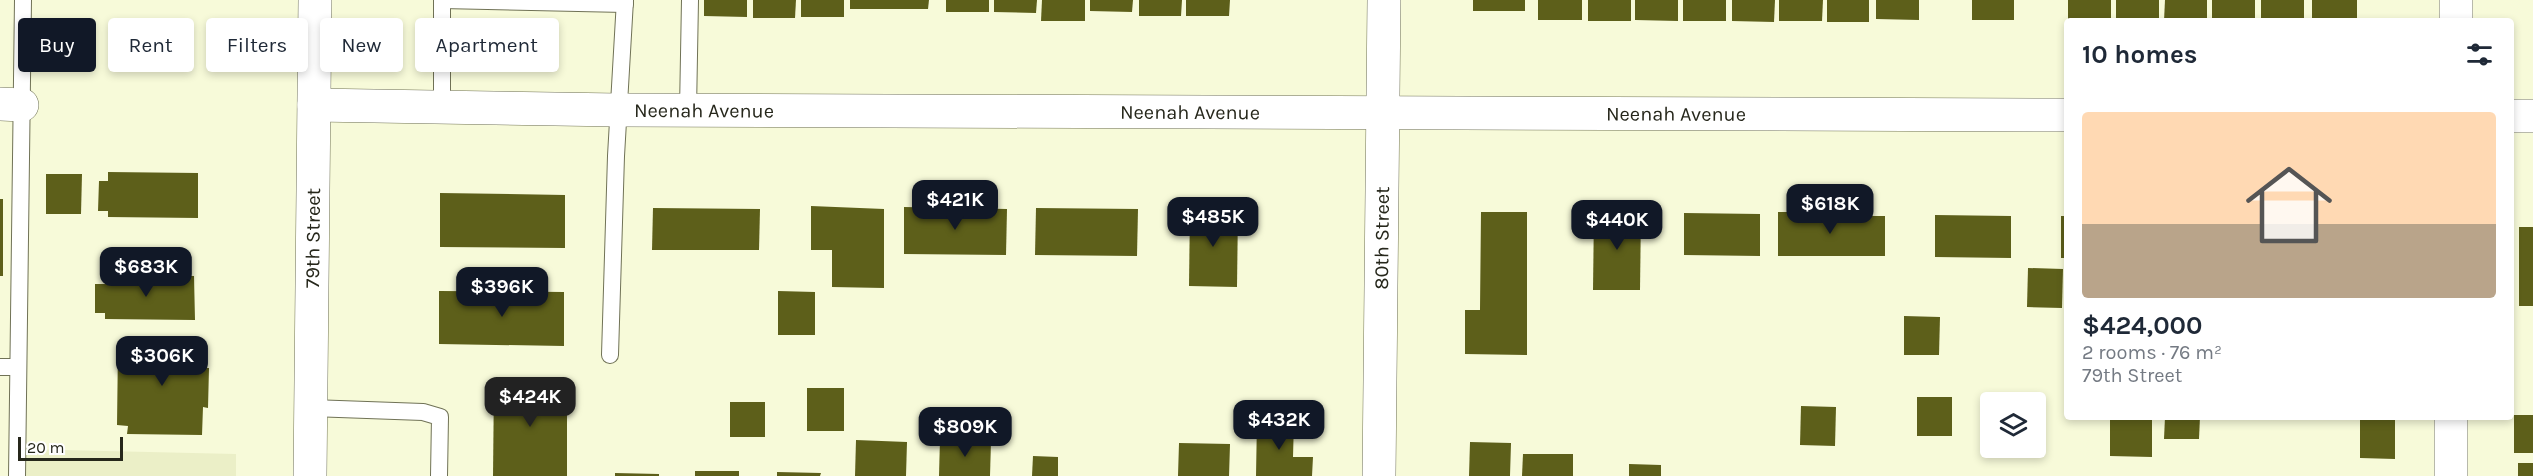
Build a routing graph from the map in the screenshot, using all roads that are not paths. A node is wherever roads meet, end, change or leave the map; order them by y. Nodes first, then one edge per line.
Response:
1 (23, 0) edge
2 (315, 0) edge
3 (442, 0) edge
4 (690, 0) edge
5 (1384, 0) edge
6 (2457, 0) edge
7 (625, 2) edge
8 (2456, 18) edge
9 (11, 104) edge
10 (314, 105) junction
11 (442, 107) junction
12 (618, 110) junction
13 (688, 110) junction
14 (1383, 112) junction
15 (2064, 115) edge
16 (2514, 116) edge
17 (2533, 116) edge
18 (610, 355) dead end
19 (0, 367) edge
20 (18, 367) junction
21 (311, 408) junction
22 (2451, 420) edge
23 (17, 476) edge
24 (310, 476) edge
25 (440, 476) edge
26 (1378, 476) edge
27 (2451, 476) edge

1 - 9 lane
2 - 10 street, 79th Street
3 - 7 lane
3 - 11 lane
4 - 13 lane
5 - 14 street, 80th Street
6 - 8 street
7 - 12 lane
9 - 20 lane
10 - 11 street, Neenah Avenue
10 - 21 street, 79th Street
11 - 12 street, Neenah Avenue
12 - 13 street, Neenah Avenue
12 - 18 lane
13 - 14 street, Neenah Avenue
14 - 15 street, Neenah Avenue
14 - 26 street, 80th Street
16 - 17 street
19 - 20 lane
20 - 23 lane
21 - 24 street, 79th Street
21 - 25 lane
22 - 27 street

